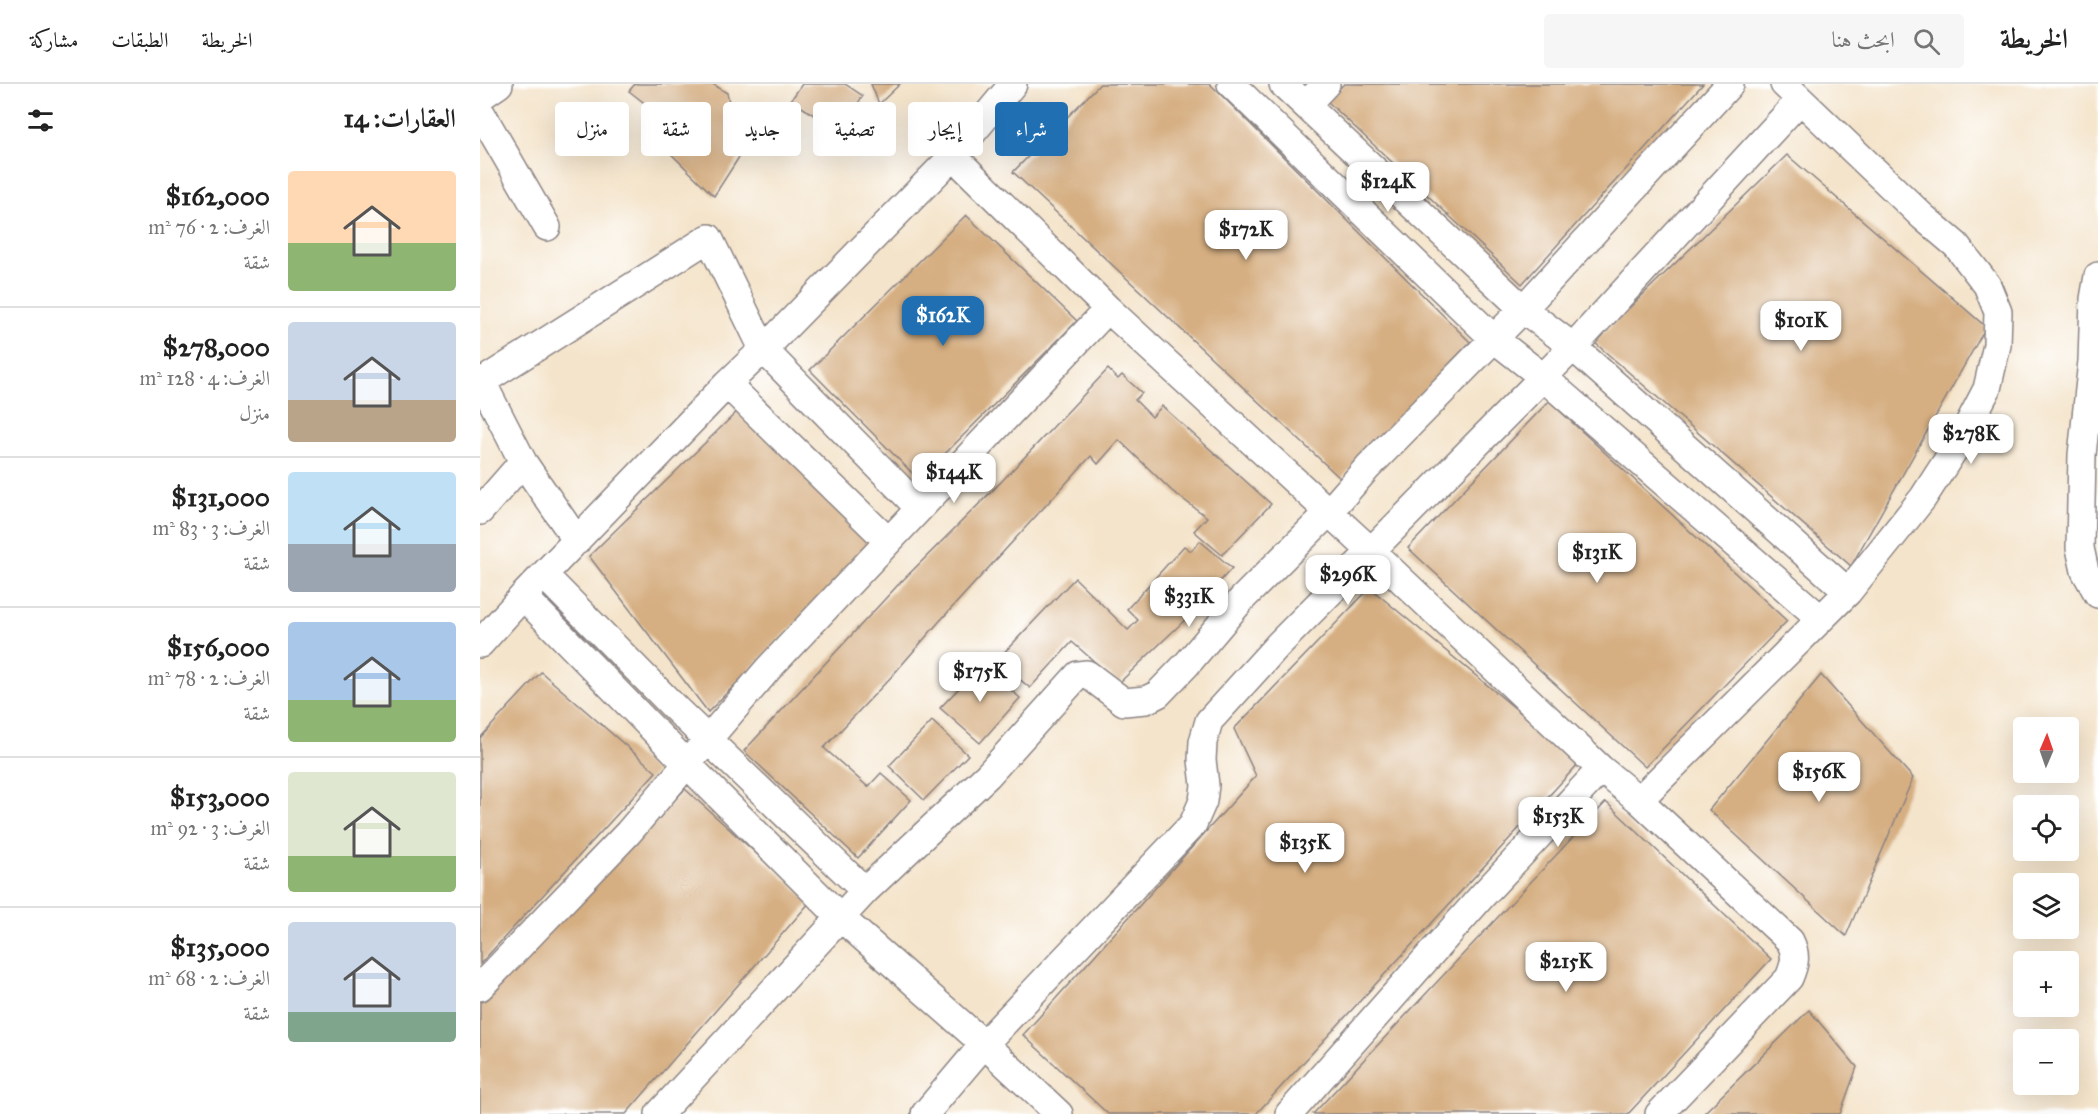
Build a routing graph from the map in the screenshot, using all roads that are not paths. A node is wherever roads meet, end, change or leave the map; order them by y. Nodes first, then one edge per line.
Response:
1 (499, 84) edge
2 (1013, 84) edge
3 (1231, 84) edge
4 (1283, 84) edge
5 (1326, 84) edge
6 (1730, 84) edge
7 (1792, 92) edge
8 (480, 97) edge
9 (1306, 105) junction
10 (480, 111) edge
11 (983, 120) edge
12 (953, 156) joint
13 (547, 227) dead end
14 (2098, 276) edge
15 (1108, 309) junction
16 (1523, 309) junction
17 (1493, 338) junction
18 (1573, 347) junction
19 (763, 348) junction
20 (1544, 378) junction
21 (481, 382) edge
22 (727, 384) junction
23 (523, 462) junction
24 (919, 508) junction
25 (480, 511) edge
26 (1328, 513) junction
27 (577, 541) junction
28 (888, 542) junction
29 (1371, 550) junction
30 (544, 575) junction
31 (1848, 591) junction
32 (2098, 594) edge
33 (523, 596) junction
34 (1821, 619) junction
35 (480, 644) edge
36 (708, 738) junction
37 (687, 764) junction
38 (1601, 769) junction
39 (1639, 800) junction
40 (866, 891) junction
41 (840, 917) junction
42 (480, 987) edge
43 (984, 1044) junction
44 (659, 1114) edge
45 (925, 1114) edge
46 (1059, 1114) edge
47 (1289, 1114) edge
48 (1659, 1114) edge

1 - 8 street
2 - 11 street
3 - 17 street
4 - 9 street
5 - 9 street
6 - 16 street
7 - 18 street
7 - 31 street
9 - 16 street
10 - 13 street
12 - 15 street
12 - 19 street
14 - 32 street
15 - 24 street
15 - 26 street
16 - 17 street
16 - 18 street
17 - 20 street
17 - 26 street
18 - 20 street
18 - 31 street
19 - 21 street
19 - 22 street
19 - 24 street
20 - 29 street
20 - 34 street
21 - 23 street
22 - 27 street
22 - 28 street
23 - 25 street
23 - 27 street
24 - 28 street
26 - 29 street
26 - 40 street
27 - 30 street
28 - 36 street
29 - 38 street
29 - 43 street
30 - 33 street
30 - 36 street
31 - 34 street
33 - 35 street
33 - 37 street
34 - 39 street
36 - 37 street
36 - 40 street
37 - 41 street
37 - 42 street
38 - 39 street
38 - 47 street
39 - 48 street
40 - 41 street
41 - 43 street
41 - 44 street
43 - 45 street
43 - 46 street

